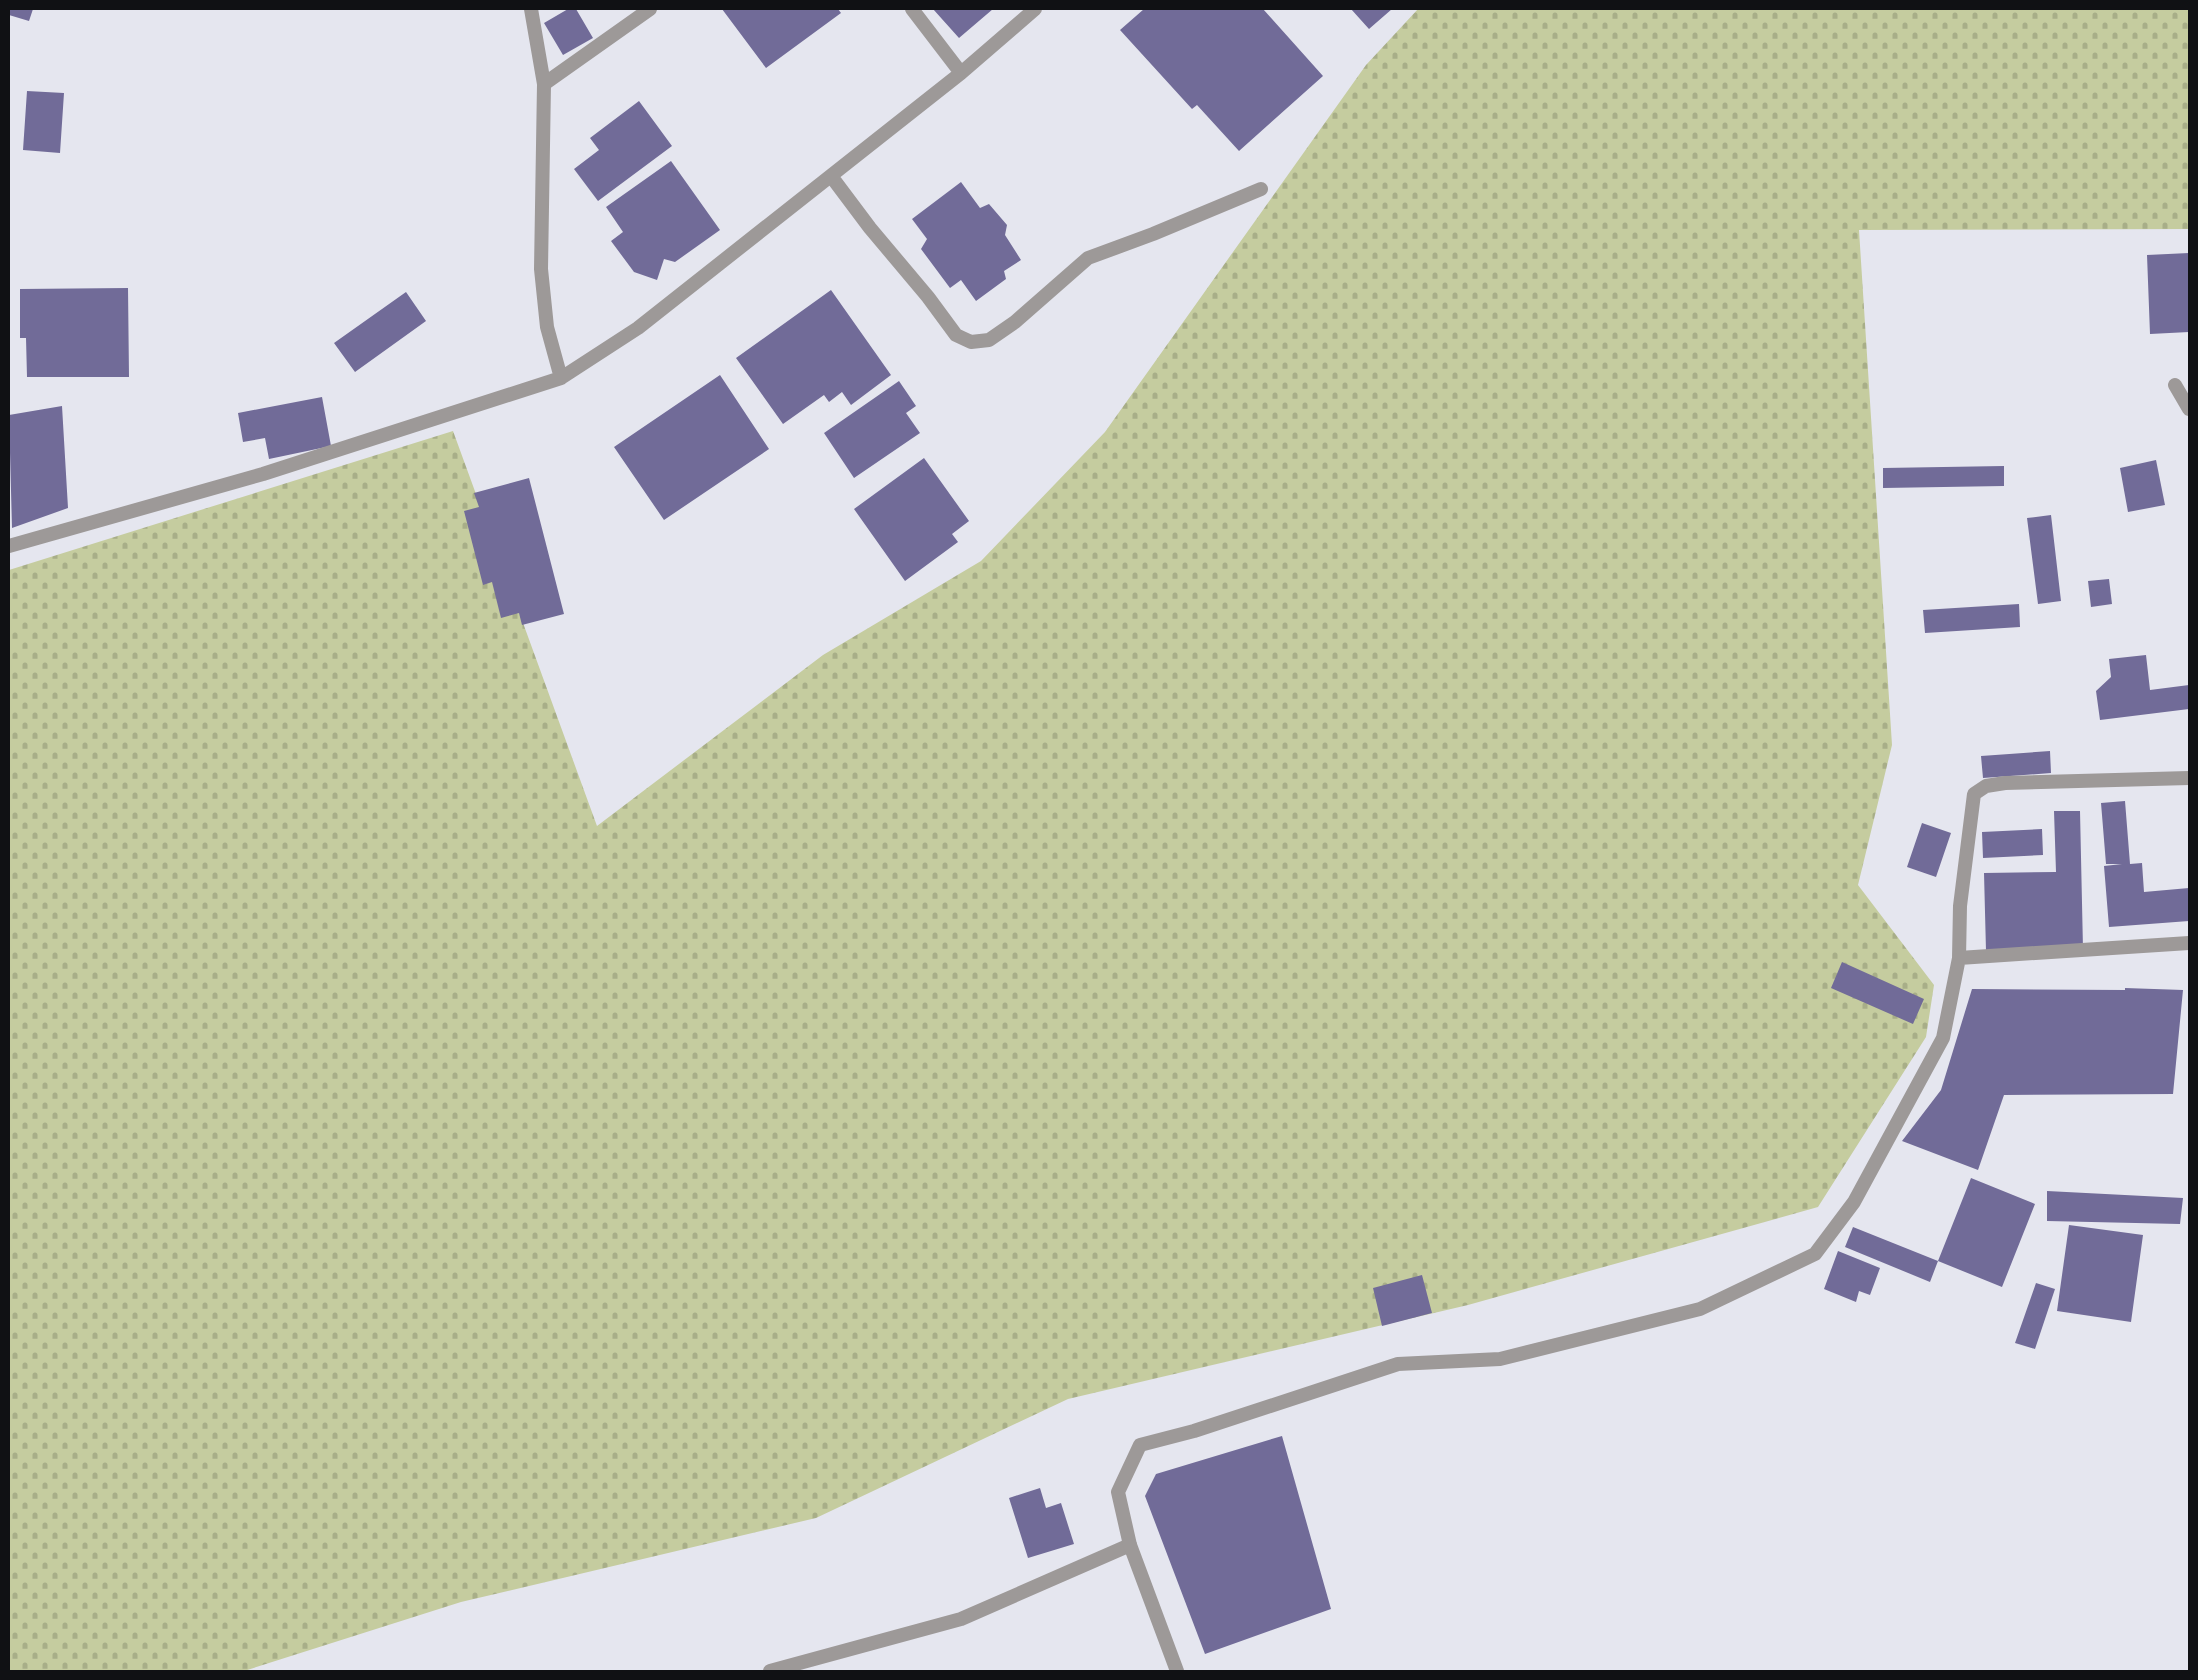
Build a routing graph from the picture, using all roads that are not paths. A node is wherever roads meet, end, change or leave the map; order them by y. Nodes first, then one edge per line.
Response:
1 (531, 9) edge
2 (650, 9) edge
3 (912, 9) edge
4 (1035, 9) edge
5 (961, 73) junction
6 (544, 84) junction
7 (831, 176) junction
8 (1260, 189) dead end
9 (561, 378) junction
10 (2175, 385) dead end
11 (2189, 409) edge
12 (9, 546) edge
13 (2189, 778) edge
14 (2189, 943) edge
15 (1958, 958) junction
16 (1130, 1545) junction
17 (770, 1671) edge
18 (1177, 1671) edge

1 - 6 street
2 - 6 street
3 - 5 street
4 - 5 street
5 - 7 street
6 - 9 street
7 - 8 street
7 - 9 street
9 - 12 street
10 - 11 street
13 - 15 street
14 - 15 street
15 - 16 street
16 - 17 street
16 - 18 street

